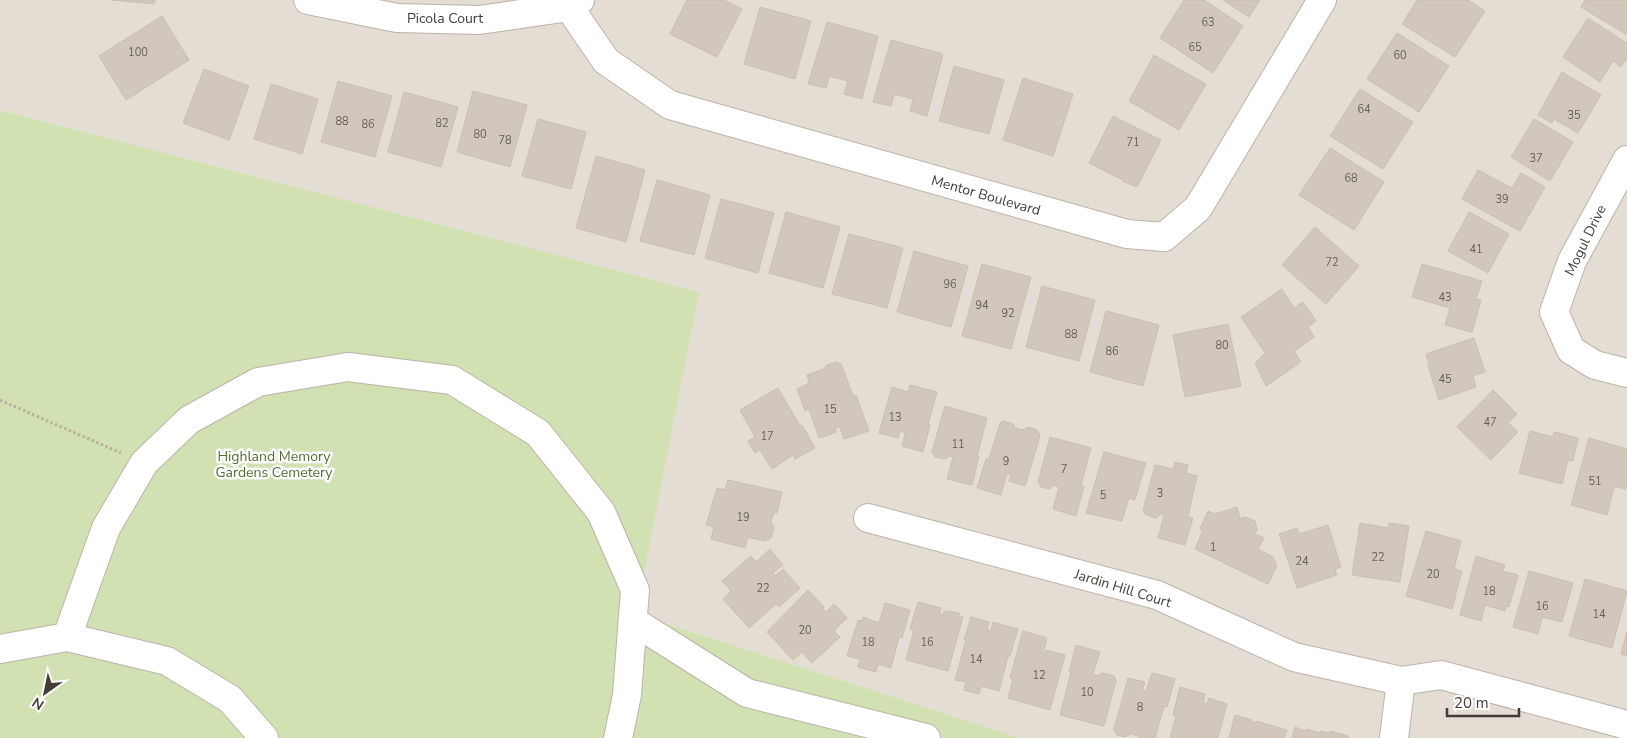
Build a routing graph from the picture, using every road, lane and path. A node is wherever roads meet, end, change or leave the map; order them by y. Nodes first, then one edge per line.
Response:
1 (308, 0) edge
2 (1322, 0) edge
3 (574, 4) edge
4 (1627, 160) edge
5 (1627, 373) edge
6 (0, 400) edge
7 (144, 463) junction
8 (868, 518) dead end
9 (633, 621) junction
10 (67, 637) junction
11 (0, 649) edge
12 (1400, 681) junction
13 (1627, 725) edge
14 (264, 738) edge
15 (618, 738) edge
16 (926, 738) edge
17 (1394, 738) edge

1 - 3 street, Picola Court
2 - 3 street, Mentor Boulevard
4 - 5 street, Mogul Drive
6 - 7 path
7 - 9 street
7 - 10 street
8 - 12 street, Jardin Hill Court
9 - 15 street
9 - 16 street
10 - 11 street
10 - 14 street
12 - 13 street
12 - 17 street

